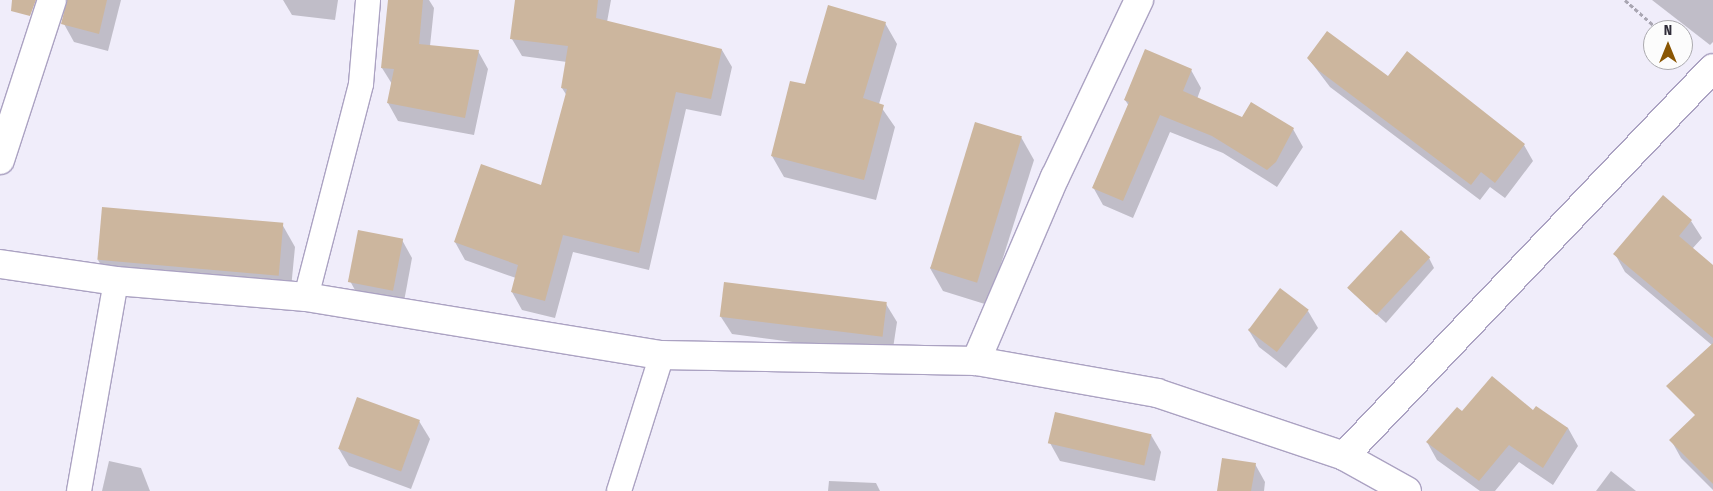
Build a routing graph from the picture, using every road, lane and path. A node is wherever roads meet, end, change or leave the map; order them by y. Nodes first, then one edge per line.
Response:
1 (52, 0) edge
2 (368, 0) edge
3 (1139, 0) edge
4 (1625, 0) edge
5 (1648, 20) edge
6 (1713, 68) edge
7 (0, 160) edge
8 (0, 264) edge
9 (116, 281) junction
10 (306, 297) junction
11 (662, 355) junction
12 (976, 361) junction
13 (1344, 456) junction
14 (79, 491) edge
15 (619, 491) edge
16 (1407, 491) edge

1 - 7 street
2 - 10 lane
3 - 12 street
4 - 5 path
6 - 13 street
8 - 9 street
9 - 10 street
9 - 14 lane
10 - 11 street
11 - 12 street
11 - 15 lane
12 - 13 street
13 - 16 street

